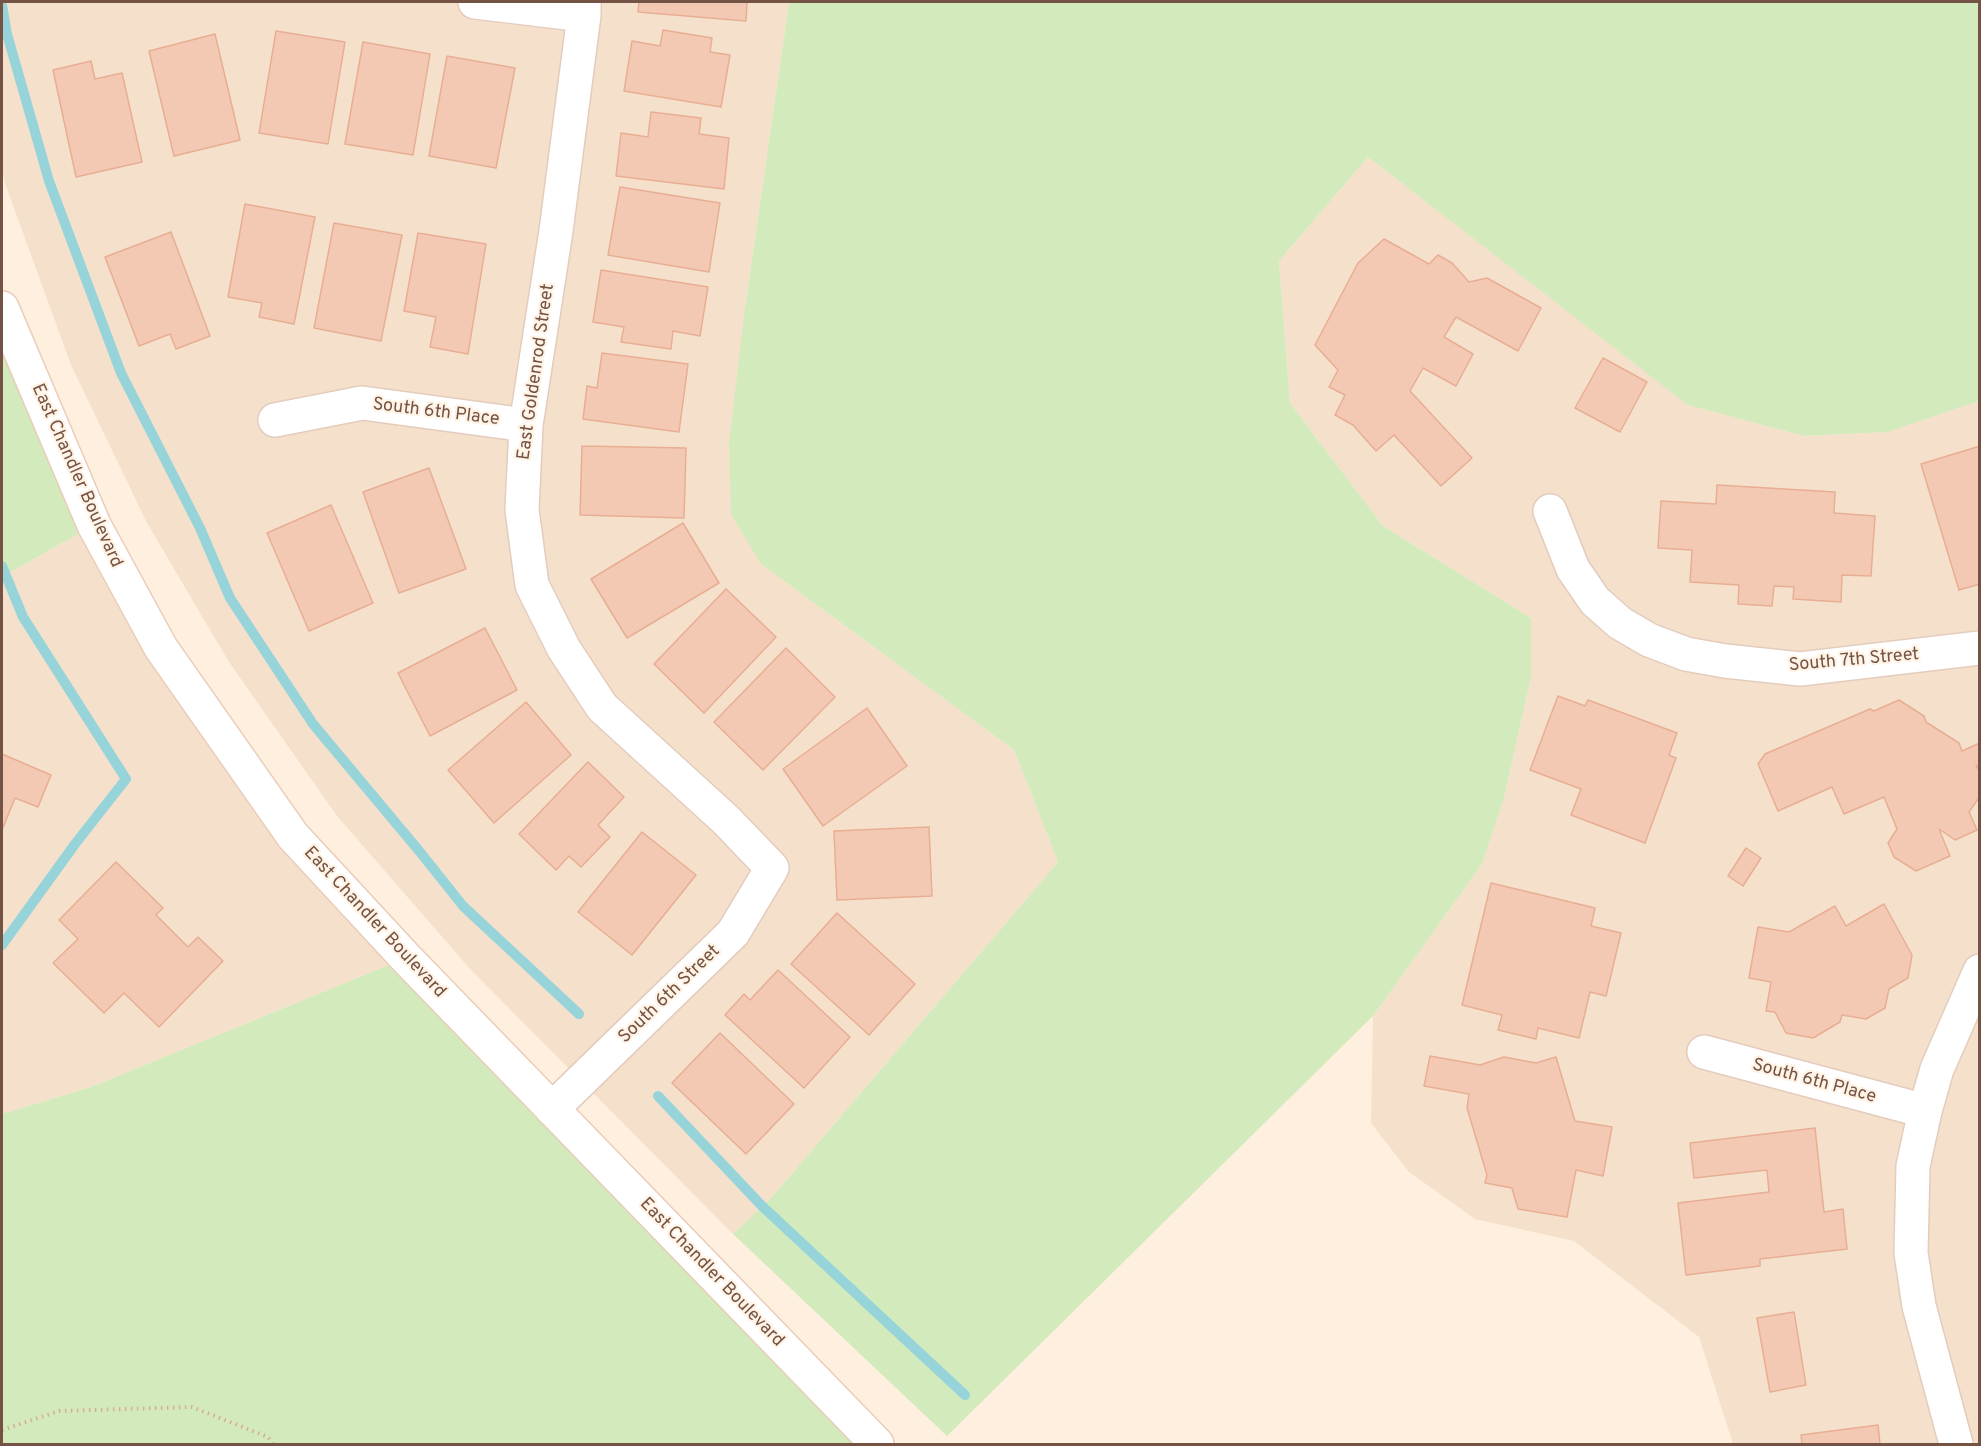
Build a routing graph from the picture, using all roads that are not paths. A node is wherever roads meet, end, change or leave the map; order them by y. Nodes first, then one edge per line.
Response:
1 (474, 2) edge
2 (584, 8) edge
3 (2, 308) edge
4 (275, 420) dead end
5 (526, 425) junction
6 (1550, 511) dead end
7 (1980, 648) edge
8 (772, 868) joint
9 (1980, 971) edge
10 (1704, 1052) dead end
11 (552, 1110) junction
12 (1925, 1112) junction
13 (877, 1444) edge
14 (1956, 1444) edge

1 - 2 street
2 - 5 street, East Goldenrod Street
3 - 11 street, East Chandler Boulevard
4 - 5 street, South 6th Place
5 - 8 street, East Goldenrod Street
6 - 7 street, South 7th Street
8 - 11 street, South 6th Street
9 - 12 street
10 - 12 street, South 6th Place
11 - 13 street, East Chandler Boulevard
12 - 14 street

